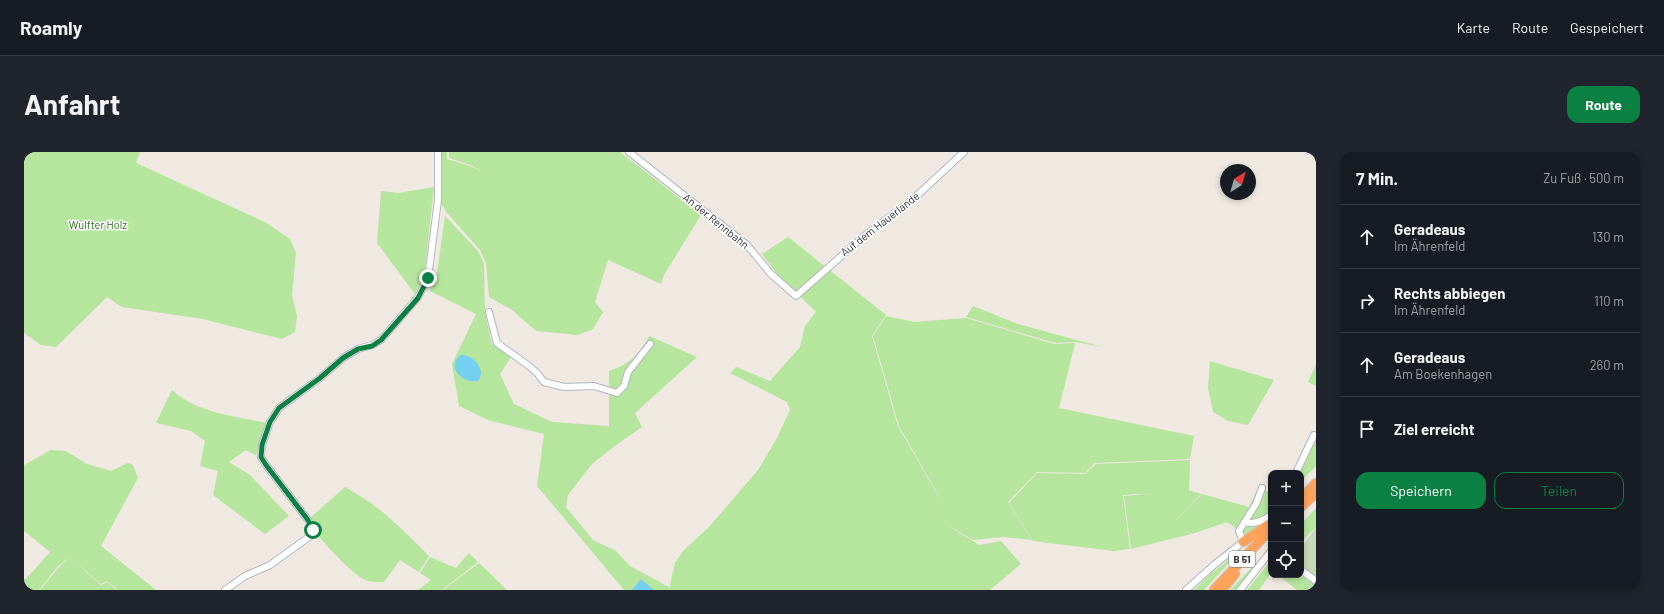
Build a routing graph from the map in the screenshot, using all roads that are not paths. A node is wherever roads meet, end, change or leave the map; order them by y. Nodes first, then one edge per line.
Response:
1 (438, 152) edge
2 (630, 152) edge
3 (964, 152) edge
4 (796, 296) joint
5 (489, 312) dead end
6 (650, 344) dead end
7 (1314, 435) dead end
8 (1297, 470) edge
9 (1316, 483) edge
10 (1262, 488) dead end
11 (1316, 493) edge
12 (1304, 495) edge
13 (1302, 506) edge
14 (1268, 517) edge
15 (1245, 522) junction
16 (1268, 525) edge
17 (1268, 532) edge
18 (1268, 540) edge
19 (1243, 542) junction
20 (1268, 555) edge
21 (1304, 572) edge
22 (1316, 580) edge
23 (225, 590) edge
24 (1186, 590) edge
25 (1214, 590) edge
26 (1222, 590) edge
27 (1240, 590) edge

1 - 23 street
2 - 4 street, An der Rennbahn
3 - 4 street, Auf dem Hauerlande
5 - 6 street
7 - 8 street
9 - 12 highway
10 - 15 street
11 - 13 highway
14 - 15 street
15 - 19 street
16 - 19 highway
17 - 25 highway, B 51
18 - 26 highway, B 51
19 - 24 street
20 - 27 street
21 - 22 street

